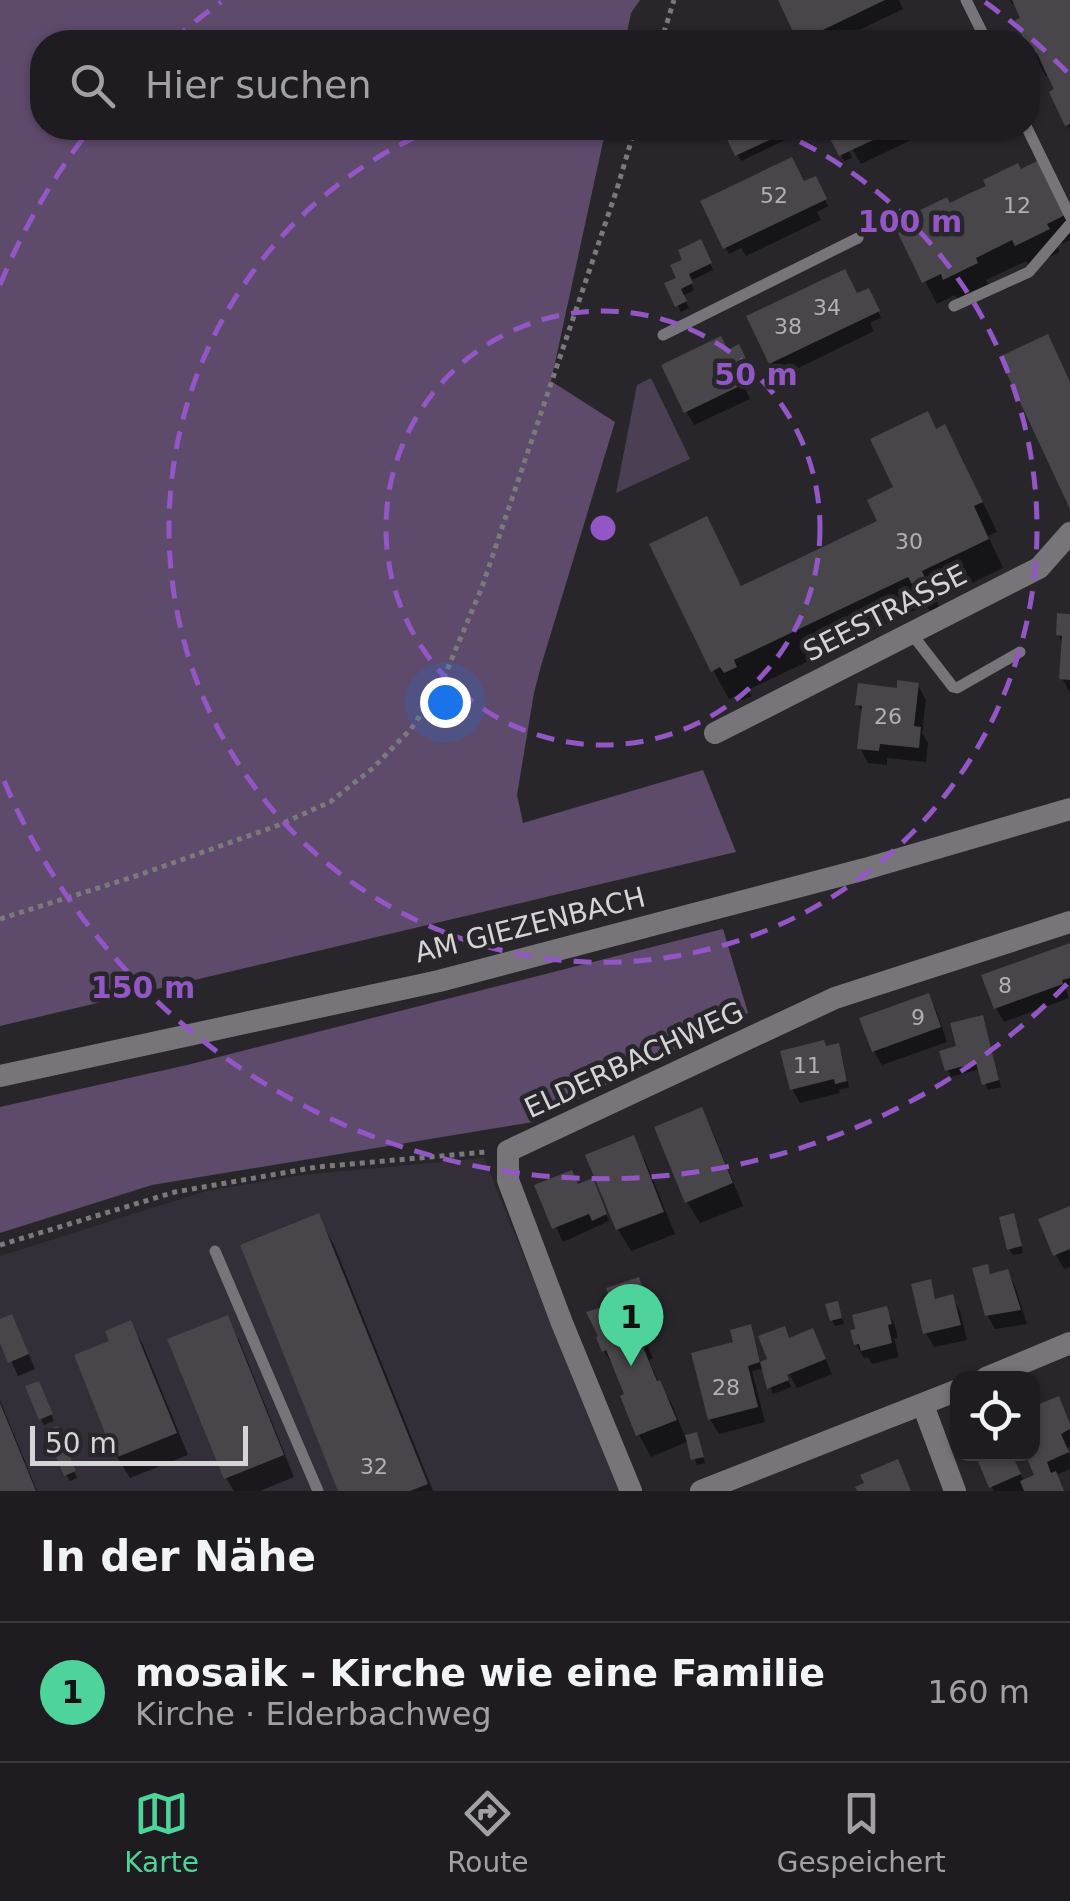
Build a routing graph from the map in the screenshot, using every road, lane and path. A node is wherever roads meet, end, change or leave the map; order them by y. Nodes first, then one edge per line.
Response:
1 (674, 0) edge
2 (966, 0) edge
3 (665, 30) edge
4 (980, 30) edge
5 (632, 140) edge
6 (1034, 140) edge
7 (1070, 216) edge
8 (1070, 224) edge
9 (858, 238) dead end
10 (954, 306) dead end
11 (663, 335) dead end
12 (1070, 533) edge
13 (910, 634) junction
14 (1020, 652) dead end
15 (715, 733) dead end
16 (1070, 808) edge
17 (0, 920) edge
18 (1070, 922) edge
19 (0, 1076) edge
20 (508, 1151) junction
21 (0, 1245) edge
22 (214, 1251) dead end
23 (1070, 1343) edge
24 (1003, 1371) edge
25 (950, 1393) edge
26 (923, 1405) junction
27 (318, 1491) edge
28 (631, 1491) edge
29 (701, 1491) edge
30 (955, 1491) edge

1 - 3 path
2 - 4 lane
5 - 17 path
6 - 7 lane
8 - 10 lane
9 - 11 lane
12 - 13 street, SEESTRASSE
13 - 14 lane
13 - 15 street, SEESTRASSE
16 - 19 street, AM GIEZENBACH
18 - 20 street, ELDERBACHWEG
20 - 21 path
20 - 28 street, ELDERBACHWEG
22 - 27 lane
23 - 24 street
25 - 26 street
26 - 29 street
26 - 30 street

